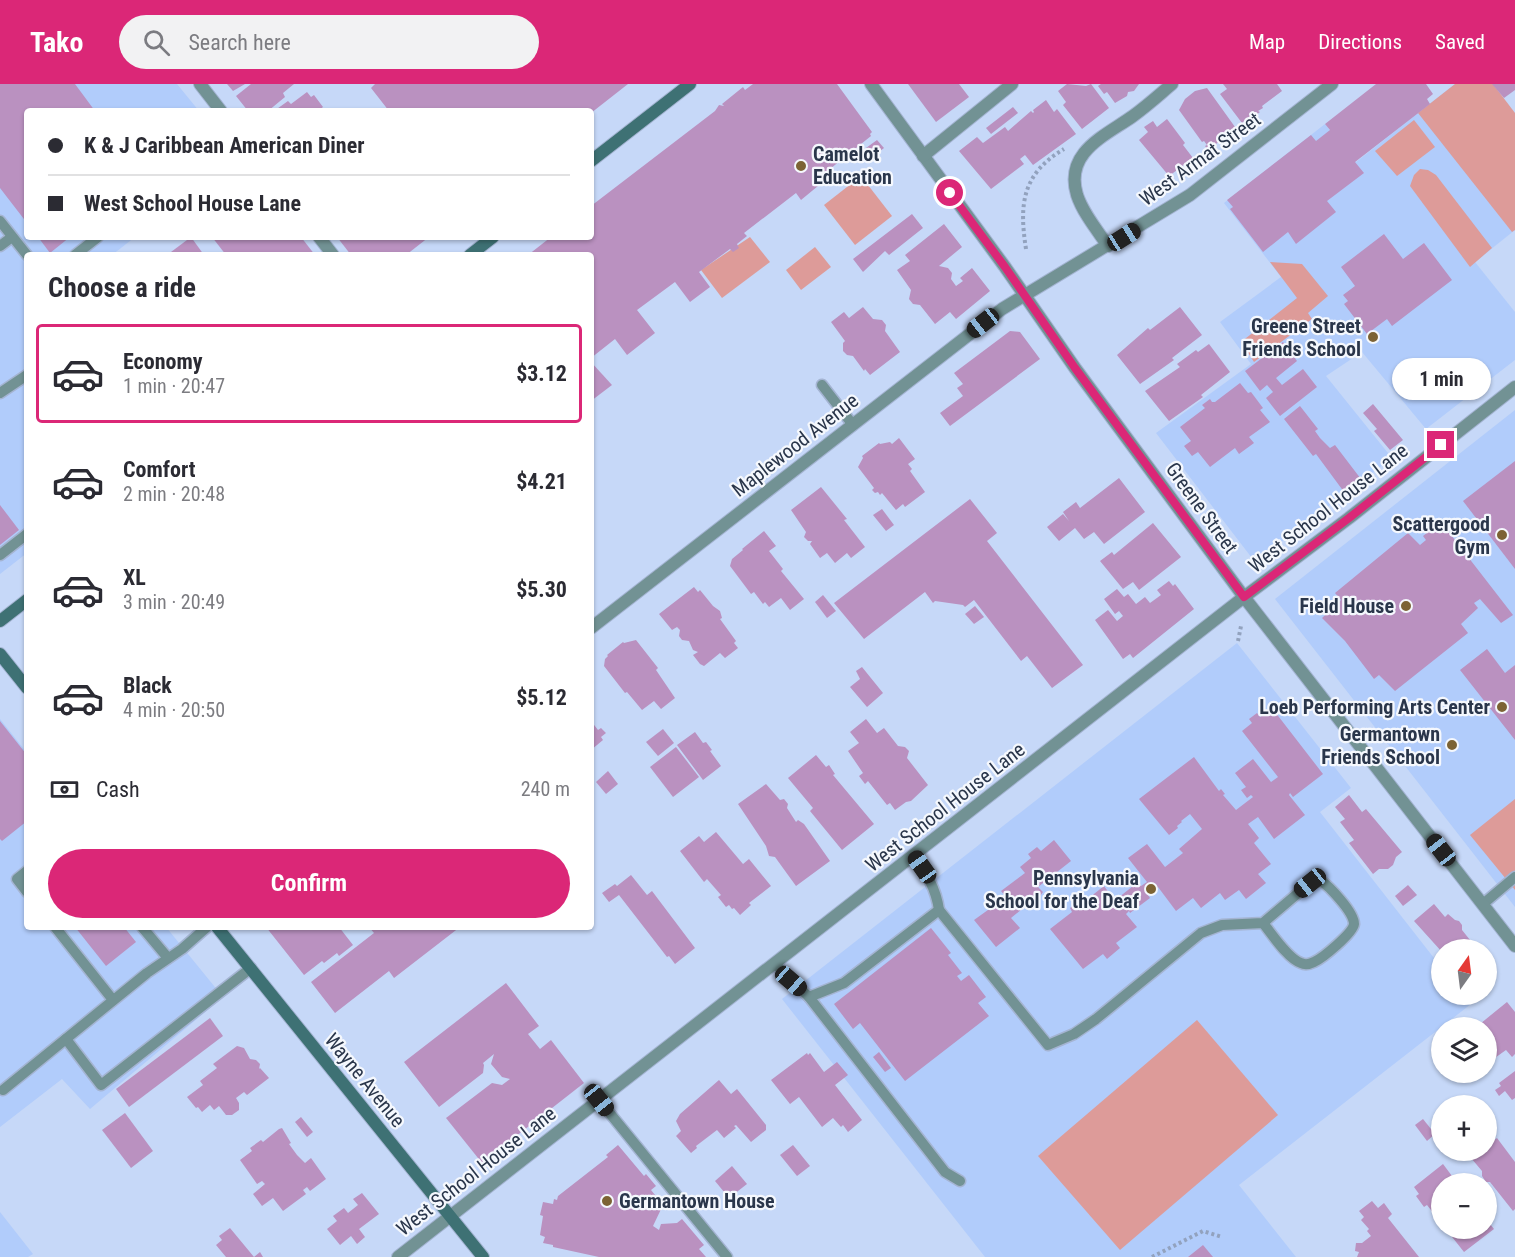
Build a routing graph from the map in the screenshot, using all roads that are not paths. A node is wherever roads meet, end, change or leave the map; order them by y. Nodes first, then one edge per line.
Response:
1 (200, 84) edge
2 (690, 84) edge
3 (871, 84) edge
4 (1012, 84) edge
5 (1172, 84) edge
6 (1332, 84) edge
7 (219, 108) edge
8 (923, 156) junction
9 (594, 159) edge
10 (0, 221) edge
11 (12, 237) junction
12 (94, 240) edge
13 (321, 240) edge
14 (489, 240) edge
15 (0, 246) edge
16 (1108, 246) junction
17 (24, 252) edge
18 (79, 252) edge
19 (331, 252) edge
20 (474, 252) edge
21 (1024, 294) junction
22 (24, 377) edge
23 (822, 385) dead end
24 (1515, 387) edge
25 (0, 393) edge
26 (853, 425) junction
27 (24, 536) edge
28 (0, 555) edge
29 (1244, 597) junction
30 (24, 602) edge
31 (0, 621) edge
32 (594, 626) edge
33 (0, 654) edge
34 (24, 684) edge
35 (914, 855) junction
36 (24, 873) edge
37 (1515, 877) edge
38 (24, 888) edge
39 (1483, 904) junction
40 (939, 910) junction
41 (1263, 923) junction
42 (57, 930) edge
43 (145, 930) edge
44 (204, 930) edge
45 (220, 930) edge
46 (1515, 946) edge
47 (168, 958) junction
48 (775, 964) junction
49 (251, 968) junction
50 (809, 997) junction
51 (113, 1000) junction
52 (66, 1039) junction
53 (3, 1090) dead end
54 (599, 1100) junction
55 (960, 1181) dead end
56 (450, 1216) junction
57 (398, 1257) edge
58 (483, 1257) edge
59 (727, 1257) edge

1 - 7 street
2 - 9 main road
3 - 8 street, Greene Street
4 - 8 street
5 - 16 street
6 - 16 street, West Armat Street
8 - 21 street, Greene Street
10 - 11 lane
11 - 15 lane
11 - 17 lane
12 - 18 lane
13 - 19 street
14 - 20 main road
16 - 21 street, West Armat Street
21 - 26 street, Maplewood Avenue
21 - 29 street, Greene Street
22 - 25 lane
23 - 26 lane
24 - 29 street, West School House Lane
26 - 32 street, Maplewood Avenue
27 - 28 lane
29 - 35 street, West School House Lane
29 - 39 street, Greene Street
30 - 31 main road
33 - 34 main road
35 - 40 lane
35 - 48 street, West School House Lane
36 - 38 lane
37 - 39 lane
39 - 46 street, Greene Street
40 - 41 lane
40 - 50 lane
41 - 41 lane
42 - 51 lane
43 - 47 lane
44 - 47 lane
45 - 49 main road, Wayne Avenue
47 - 51 lane
48 - 50 lane
48 - 54 street, West School House Lane
49 - 52 lane
49 - 56 main road, Wayne Avenue
50 - 55 lane
51 - 52 lane
52 - 53 lane
54 - 56 street, West School House Lane
54 - 59 lane
56 - 57 street, West School House Lane
56 - 58 main road, Wayne Avenue

